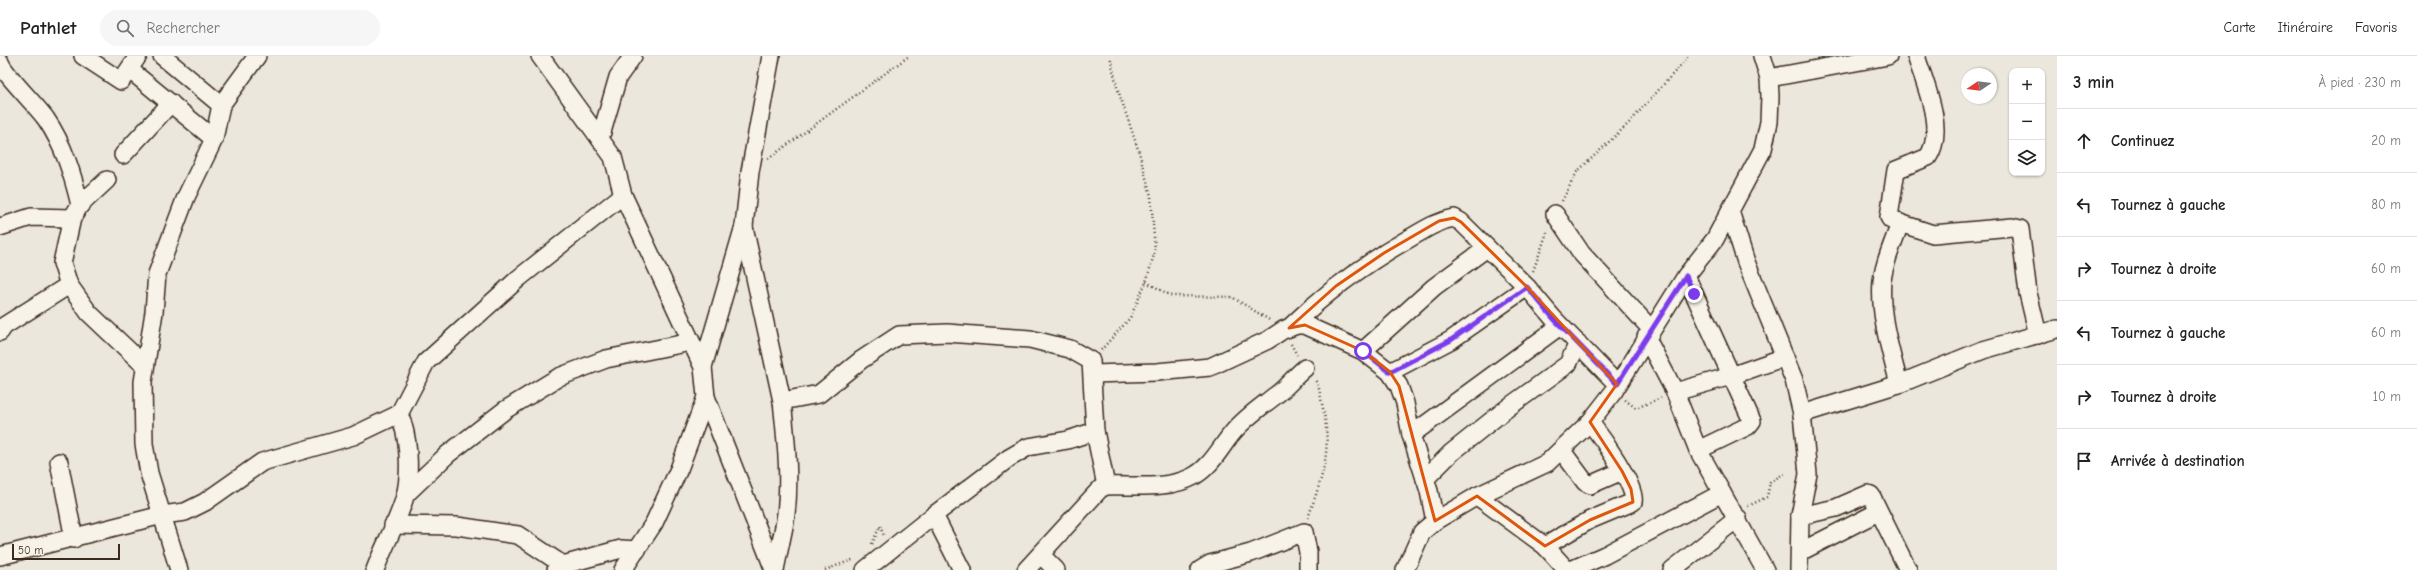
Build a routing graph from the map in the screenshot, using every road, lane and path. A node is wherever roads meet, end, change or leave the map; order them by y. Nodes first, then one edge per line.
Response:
1 (3, 56) edge
2 (83, 56) edge
3 (162, 56) edge
4 (257, 56) edge
5 (540, 56) edge
6 (633, 56) edge
7 (772, 56) edge
8 (909, 56) edge
9 (1110, 56) edge
10 (1689, 56) edge
11 (1762, 56) edge
12 (1888, 56) edge
13 (1916, 56) edge
14 (0, 61) edge
15 (134, 63) edge
16 (1769, 78) junction
17 (171, 103) junction
18 (221, 105) junction
19 (214, 139) junction
20 (600, 139) junction
21 (123, 155) dead end
22 (750, 172) junction
23 (107, 180) dead end
24 (623, 195) junction
25 (1730, 211) junction
26 (76, 212) junction
27 (1555, 214) junction
28 (1900, 223) junction
29 (744, 226) junction
30 (0, 227) edge
31 (1487, 248) junction
32 (1686, 276) junction
33 (69, 285) junction
34 (1527, 287) junction
35 (1560, 326) junction
36 (1289, 328) junction
37 (2057, 329) edge
38 (0, 332) edge
39 (1648, 333) junction
40 (2038, 335) junction
41 (691, 342) junction
42 (1578, 343) junction
43 (1363, 351) junction
44 (1785, 357) junction
45 (145, 366) junction
46 (703, 367) junction
47 (1092, 367) junction
48 (1305, 368) dead end
49 (1390, 372) junction
50 (1731, 376) junction
51 (1899, 384) junction
52 (1616, 388) junction
53 (1675, 392) junction
54 (706, 397) junction
55 (782, 400) junction
56 (399, 414) junction
57 (1802, 414) junction
58 (1590, 422) junction
59 (1095, 431) junction
60 (1411, 435) junction
61 (1562, 450) junction
62 (1698, 450) junction
63 (59, 462) dead end
64 (1622, 471) junction
65 (1785, 472) dead end
66 (1425, 479) junction
67 (1106, 486) junction
68 (1722, 493) junction
69 (405, 495) junction
70 (1477, 496) junction
71 (1878, 512) junction
72 (162, 515) junction
73 (934, 515) junction
74 (1736, 515) junction
75 (1800, 516) junction
76 (1435, 521) junction
77 (392, 525) junction
78 (74, 539) junction
79 (871, 546) dead end
80 (1545, 546) junction
81 (890, 549) junction
82 (637, 550) junction
83 (1800, 552) junction
84 (1041, 555) junction
85 (0, 556) edge
86 (863, 562) edge
87 (560, 567) edge
88 (1761, 568) edge
89 (179, 570) edge
90 (375, 570) edge
91 (623, 570) edge
92 (775, 570) edge
93 (825, 570) edge
94 (962, 570) edge
95 (1026, 570) edge
96 (1056, 570) edge
97 (1200, 570) edge
98 (1308, 570) edge
99 (1405, 570) edge
100 (1566, 570) edge
101 (1571, 570) edge
102 (1672, 570) edge
103 (1799, 570) edge
104 (1908, 570) edge

1 - 14 street
2 - 15 street
3 - 18 street
4 - 18 street
5 - 20 street
6 - 20 street
7 - 22 street
8 - 22 path
9 - 47 path
10 - 27 path
11 - 16 street
12 - 16 street
13 - 28 street
14 - 26 street
15 - 17 street
16 - 25 street
17 - 19 street
17 - 21 street
18 - 19 street
19 - 45 street
20 - 24 street
22 - 29 street
23 - 26 street
24 - 41 street
24 - 56 street
25 - 32 street
25 - 44 street
26 - 30 street
26 - 33 street
27 - 34 path
27 - 39 street
28 - 40 street
28 - 51 street
29 - 46 street
29 - 55 street
31 - 34 street
31 - 36 street
31 - 43 street
32 - 39 street
32 - 50 street
33 - 38 street
33 - 45 street
34 - 35 street
34 - 49 street
35 - 42 street
35 - 60 street
36 - 43 street
36 - 47 street
37 - 40 street
39 - 52 street
39 - 53 street
40 - 51 street
41 - 46 street
41 - 69 street
42 - 52 street
42 - 66 street
43 - 49 street
44 - 50 street
44 - 57 street
45 - 72 street
46 - 54 street
47 - 55 street
47 - 59 street
48 - 67 street
49 - 60 street
50 - 53 street
50 - 62 street
51 - 57 street
52 - 53 path
52 - 58 street
53 - 62 street
54 - 82 street
54 - 92 street
55 - 92 street
56 - 69 street
56 - 72 street
57 - 75 street
58 - 61 street
58 - 64 street
59 - 67 street
59 - 73 street
60 - 66 street
61 - 64 street
61 - 70 street
62 - 68 street
63 - 78 street
64 - 80 street
65 - 74 path
66 - 76 street
67 - 84 street
68 - 74 street
68 - 101 street
69 - 77 street
70 - 76 street
70 - 80 street
71 - 75 street
71 - 83 street
71 - 104 street
72 - 78 street
72 - 89 street
73 - 81 street
73 - 94 street
74 - 88 street
74 - 102 street
75 - 83 street
76 - 99 street
77 - 87 street
77 - 90 street
78 - 85 street
79 - 81 path
80 - 100 street
81 - 86 street
82 - 87 street
82 - 91 street
83 - 103 street
84 - 95 street
84 - 96 street
86 - 93 path
97 - 98 street

